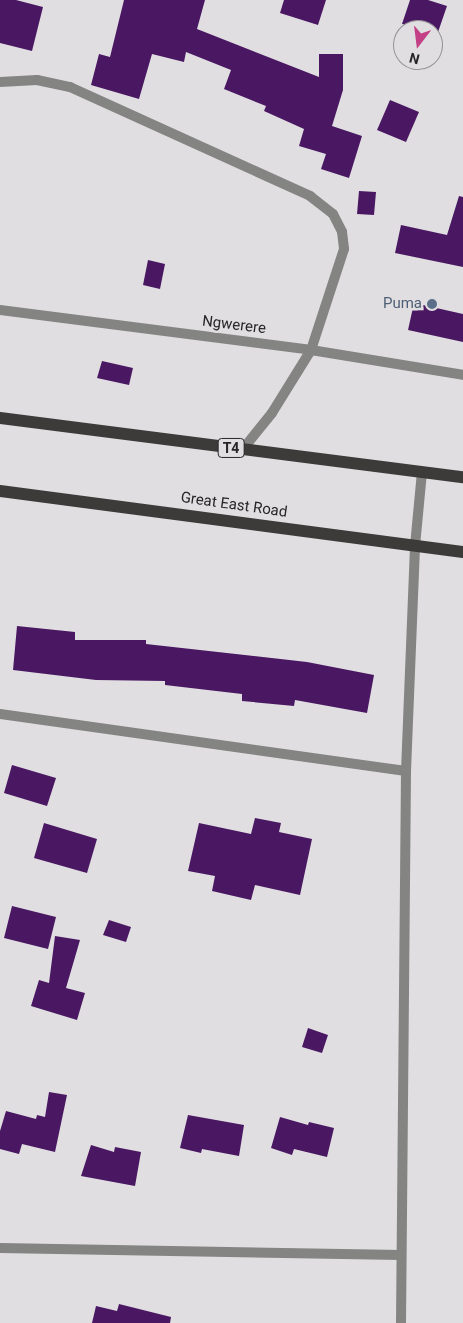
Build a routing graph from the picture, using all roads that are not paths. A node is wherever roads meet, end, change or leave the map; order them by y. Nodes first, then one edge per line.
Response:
1 (0, 82) edge
2 (0, 310) edge
3 (311, 350) junction
4 (463, 375) edge
5 (0, 418) edge
6 (243, 449) junction
7 (422, 472) junction
8 (463, 477) edge
9 (0, 491) edge
10 (415, 546) junction
11 (463, 552) edge
12 (0, 714) edge
13 (406, 771) junction
14 (0, 1248) edge
15 (401, 1255) junction
16 (401, 1323) edge

1 - 3 street
2 - 3 street, Ngwerere
3 - 4 street, Ngwerere
3 - 6 street
5 - 6 main road, T4
6 - 7 main road, T4
7 - 8 main road, T4
7 - 10 street
9 - 10 main road, Great East Road
10 - 11 main road, Great East Road
10 - 13 street
12 - 13 street
13 - 15 street
14 - 15 street
15 - 16 street

